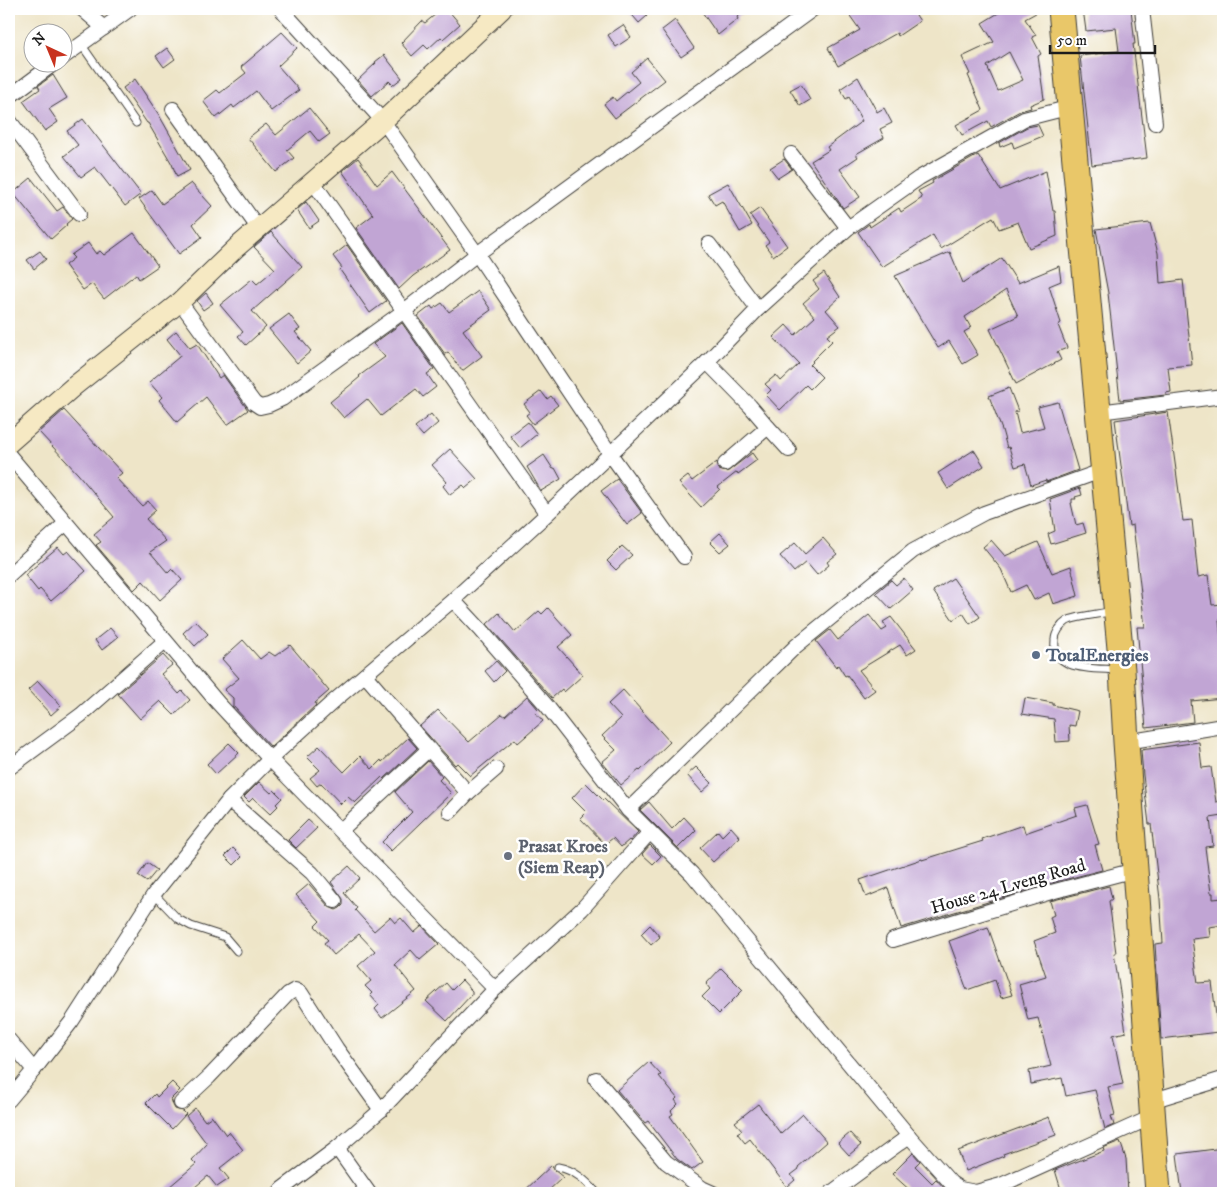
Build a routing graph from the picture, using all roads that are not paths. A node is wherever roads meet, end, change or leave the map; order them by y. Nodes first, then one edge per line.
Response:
1 (82, 9) edge
2 (130, 9) edge
3 (281, 9) edge
4 (502, 9) edge
5 (813, 9) edge
6 (1061, 9) edge
7 (1142, 9) edge
8 (104, 28) junction
9 (81, 44) junction
10 (72, 51) edge
11 (43, 72) edge
12 (9, 97) edge
13 (1071, 107) junction
14 (173, 109) dead end
15 (9, 120) edge
16 (383, 120) junction
17 (136, 123) dead end
18 (1155, 123) dead end
19 (791, 154) dead end
20 (313, 182) junction
21 (79, 214) dead end
22 (848, 228) junction
23 (259, 229) junction
24 (709, 244) dead end
25 (477, 254) junction
26 (180, 302) junction
27 (758, 309) junction
28 (404, 311) junction
29 (707, 362) junction
30 (1223, 396) edge
31 (1098, 412) junction
32 (768, 427) junction
33 (9, 443) edge
34 (790, 450) dead end
35 (9, 455) edge
36 (611, 455) junction
37 (725, 464) dead end
38 (1104, 470) junction
39 (547, 514) junction
40 (66, 522) junction
41 (684, 557) dead end
42 (9, 574) edge
43 (453, 600) junction
44 (1117, 610) junction
45 (165, 641) junction
46 (1122, 670) junction
47 (365, 675) junction
48 (1223, 726) edge
49 (1126, 742) junction
50 (428, 749) junction
51 (270, 759) junction
52 (9, 768) edge
53 (496, 769) dead end
54 (468, 793) junction
55 (229, 800) junction
56 (628, 810) junction
57 (450, 812) dead end
58 (340, 830) junction
59 (650, 832) junction
60 (1135, 870) junction
61 (154, 894) junction
62 (334, 901) dead end
63 (893, 940) dead end
64 (238, 951) dead end
65 (495, 989) junction
66 (9, 1040) edge
67 (34, 1070) junction
68 (596, 1079) dead end
69 (1223, 1080) edge
70 (9, 1100) edge
71 (181, 1103) dead end
72 (1151, 1108) junction
73 (381, 1110) junction
74 (909, 1136) junction
75 (337, 1148) junction
76 (558, 1166) dead end
77 (961, 1191) edge
78 (279, 1193) edge
79 (369, 1193) edge
80 (597, 1193) edge
81 (713, 1193) edge
82 (830, 1193) edge
83 (1158, 1193) edge

1 - 8 street
2 - 8 street
3 - 16 street
4 - 16 street
5 - 25 street
6 - 13 highway
7 - 18 street
8 - 9 street
9 - 10 street
9 - 17 lane
11 - 12 street
13 - 22 street
13 - 31 highway
14 - 23 street
15 - 21 street
16 - 20 street
16 - 25 street
19 - 22 street
20 - 23 street
20 - 28 street
22 - 27 street
23 - 26 street
24 - 27 street
25 - 28 street
25 - 36 street
26 - 28 street
26 - 33 street
27 - 29 street
28 - 39 street
29 - 32 street
29 - 36 street
30 - 31 street
31 - 38 highway
32 - 34 street
32 - 37 street
35 - 40 street
36 - 39 street
36 - 41 street
38 - 44 highway
38 - 56 street
39 - 43 street
40 - 42 street
40 - 45 street
43 - 47 street
43 - 56 street
44 - 46 highway
44 - 46 lane
45 - 51 street
45 - 52 street
46 - 49 highway
47 - 50 street
47 - 51 street
48 - 49 street
49 - 60 highway
50 - 54 street
50 - 58 street
51 - 55 street
51 - 58 street
53 - 54 street
54 - 57 street
55 - 61 street
55 - 62 street
56 - 59 street
58 - 65 street
59 - 65 street
59 - 74 street
60 - 63 street, House 24 Lveng Road
60 - 72 highway
61 - 64 lane
61 - 67 street
65 - 73 street
66 - 67 street
67 - 70 street
68 - 81 street
69 - 72 street
71 - 73 street
72 - 77 street
72 - 83 highway
73 - 75 street
74 - 77 street
74 - 82 street
75 - 78 street
75 - 79 street
76 - 80 lane

